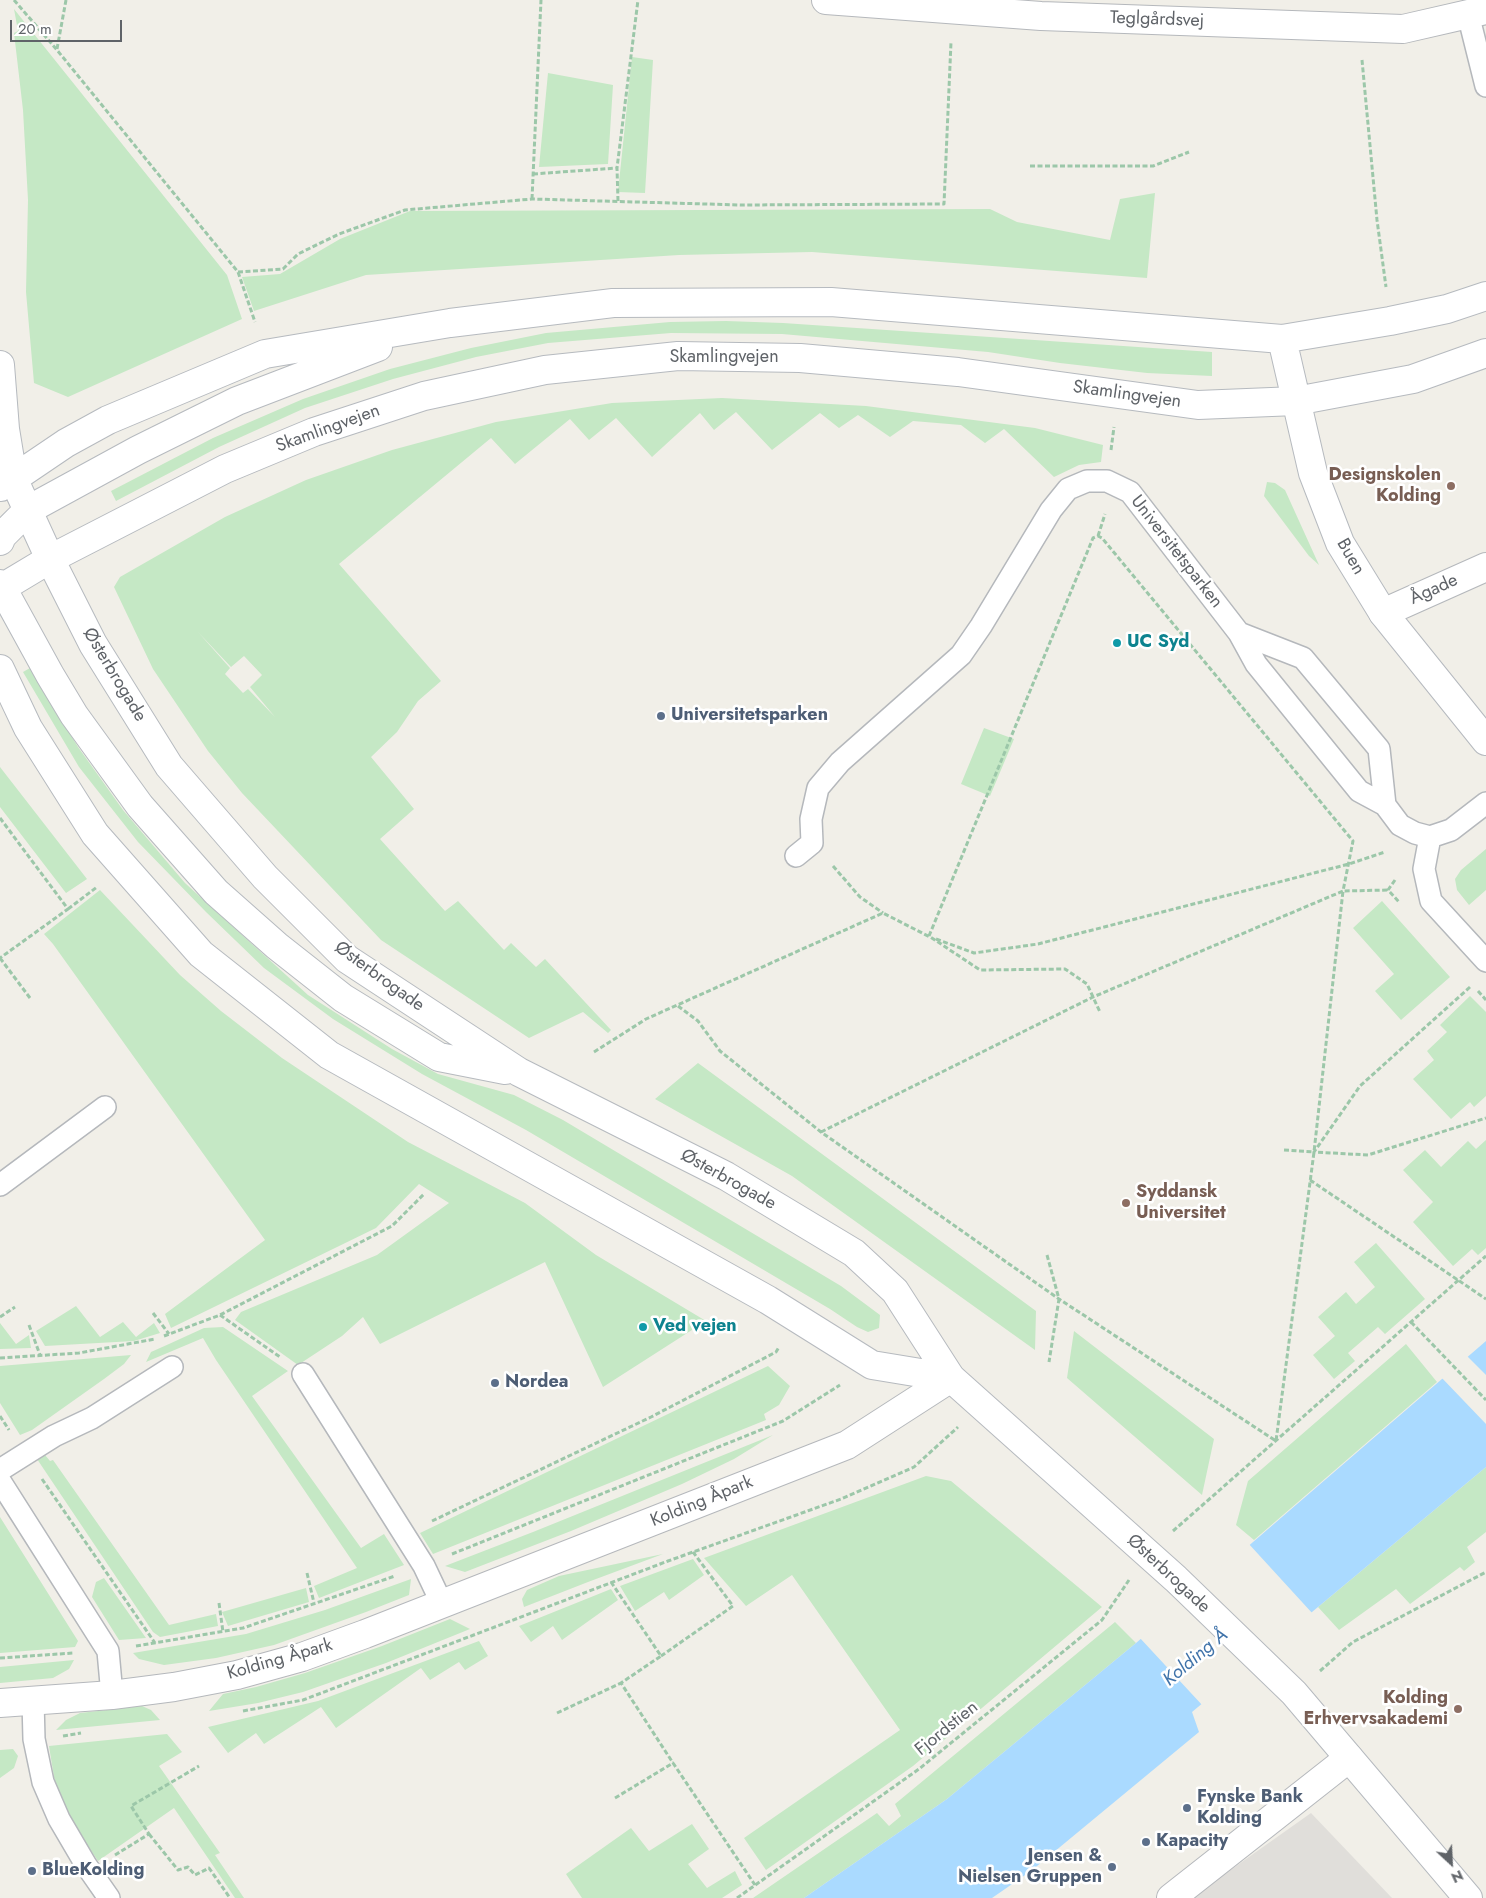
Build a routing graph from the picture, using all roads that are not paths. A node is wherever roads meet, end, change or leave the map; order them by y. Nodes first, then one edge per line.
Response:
1 (826, 0) edge
2 (1038, 8) edge
3 (1477, 12) edge
4 (1486, 86) edge
5 (1486, 296) edge
6 (450, 323) junction
7 (1282, 339) junction
8 (1486, 353) edge
9 (0, 365) edge
10 (1296, 401) junction
11 (7, 483) edge
12 (28, 510) junction
13 (1, 536) edge
14 (50, 559) junction
15 (1486, 567) edge
16 (1, 587) edge
17 (1383, 613) junction
18 (1239, 633) junction
19 (0, 669) edge
20 (1486, 741) edge
21 (1486, 803) edge
22 (1384, 806) junction
23 (1430, 837) junction
24 (804, 850) road end
25 (1486, 961) edge
26 (519, 1072) junction
27 (105, 1107) dead end
28 (0, 1185) edge
29 (172, 1367) dead end
30 (302, 1374) road end
31 (951, 1378) junction
32 (0, 1470) edge
33 (0, 1481) edge
34 (442, 1604) junction
35 (112, 1695) junction
36 (33, 1701) junction
37 (0, 1703) edge
38 (1349, 1758) junction
39 (109, 1898) edge
40 (1172, 1898) edge
41 (1468, 1898) edge

1 - 2 main road, Teglgårdsvej
2 - 3 main road, Teglgårdsvej
3 - 4 lane
5 - 7 main road
6 - 7 main road
6 - 11 main road
6 - 12 main road
7 - 10 main road, Buen
8 - 10 main road, Skamlingvejen
9 - 11 main road, Østerbrogade
10 - 14 main road, Skamlingvejen
10 - 17 main road, Buen
11 - 12 main road, Østerbrogade
12 - 13 main road
12 - 14 main road, Østerbrogade
13 - 14 main road
14 - 16 main road, Skamlingvejen
14 - 26 main road, Østerbrogade
15 - 17 main road, Ågade
16 - 26 main road
17 - 20 main road, Buen
18 - 22 lane, Universitetsparken
18 - 22 lane
18 - 24 lane, Universitetsparken
19 - 31 main road
21 - 23 lane
22 - 23 lane, Universitetsparken
23 - 25 lane
26 - 31 main road, Østerbrogade
27 - 28 lane
29 - 32 lane
30 - 34 lane
31 - 34 main road, Kolding Åpark
31 - 38 main road, Østerbrogade
33 - 35 lane
34 - 35 main road, Kolding Åpark
35 - 36 main road, Kolding Åpark
36 - 37 main road, Kolding Åpark
36 - 39 lane
38 - 40 main road
38 - 41 main road, Østerbrogade

